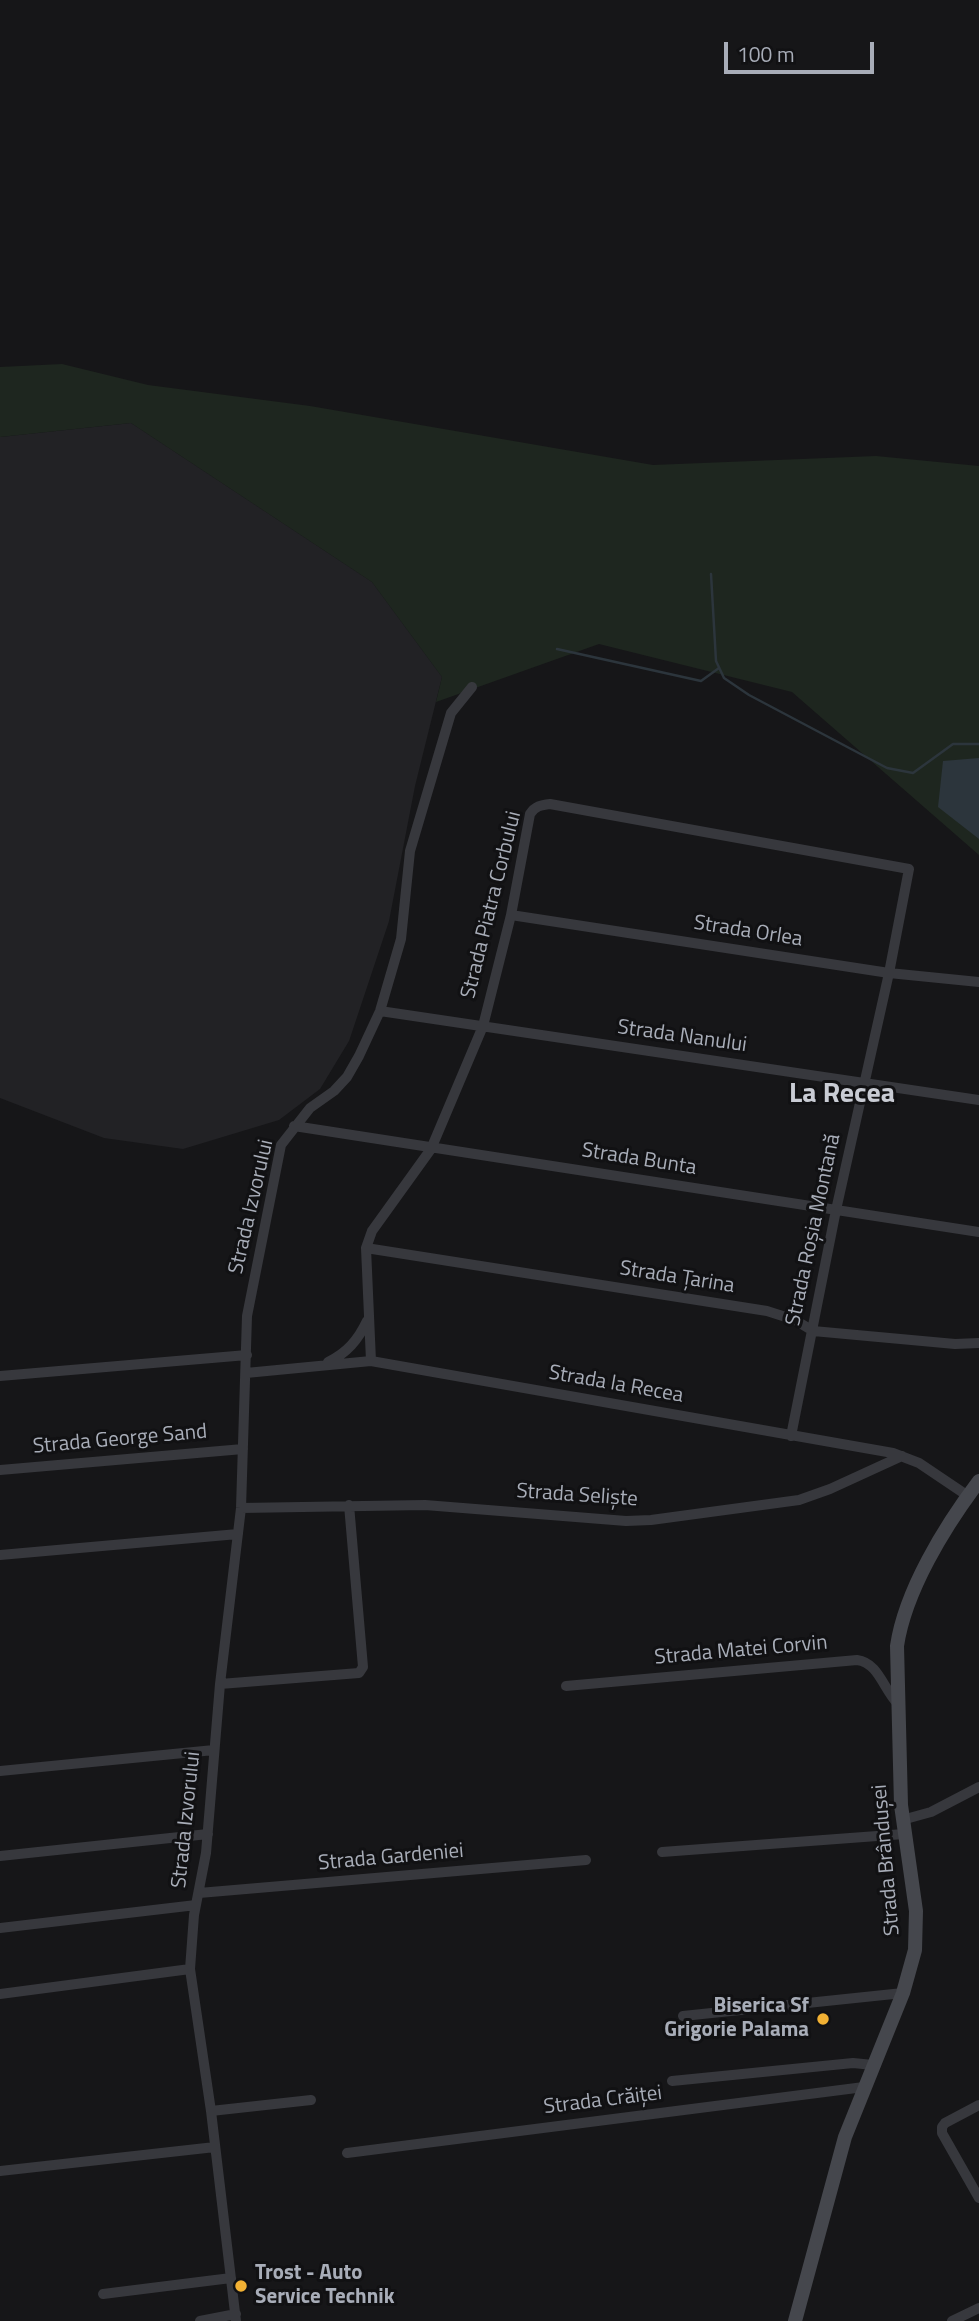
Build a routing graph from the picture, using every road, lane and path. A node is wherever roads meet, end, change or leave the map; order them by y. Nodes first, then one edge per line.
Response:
1 (472, 687) dead end
2 (909, 869) joint
3 (511, 915) junction
4 (889, 973) junction
5 (979, 982) edge
6 (380, 1011) junction
7 (483, 1027) junction
8 (865, 1083) junction
9 (979, 1100) edge
10 (294, 1126) junction
11 (431, 1149) junction
12 (836, 1210) junction
13 (979, 1232) edge
14 (366, 1248) junction
15 (369, 1318) junction
16 (813, 1331) junction
17 (979, 1343) edge
18 (247, 1355) junction
19 (370, 1361) junction
20 (321, 1366) junction
21 (246, 1373) junction
22 (0, 1377) edge
23 (791, 1436) junction
24 (243, 1449) junction
25 (902, 1456) junction
26 (0, 1470) edge
27 (979, 1481) edge
28 (968, 1496) junction
29 (349, 1505) junction
30 (241, 1507) junction
31 (238, 1534) junction
32 (0, 1555) edge
33 (220, 1684) junction
34 (566, 1686) dead end
35 (898, 1704) junction
36 (214, 1749) junction
37 (0, 1772) edge
38 (979, 1787) edge
39 (903, 1827) junction
40 (208, 1833) junction
41 (662, 1852) dead end
42 (0, 1856) edge
43 (586, 1860) dead end
44 (199, 1893) junction
45 (196, 1905) junction
46 (0, 1928) edge
47 (190, 1969) junction
48 (903, 1993) junction
49 (0, 1994) edge
50 (683, 2016) dead end
51 (873, 2066) junction
52 (673, 2081) dead end
53 (864, 2087) junction
54 (311, 2100) dead end
55 (979, 2105) edge
56 (211, 2110) junction
57 (215, 2147) junction
58 (347, 2153) dead end
59 (0, 2171) edge
60 (979, 2198) edge
61 (231, 2278) junction
62 (103, 2294) dead end
63 (979, 2308) edge
64 (236, 2318) edge
65 (200, 2321) edge
66 (795, 2321) edge
67 (952, 2321) edge

1 - 6 street, Strada Izvorului
2 - 3 street, Strada Piatra Corbului
2 - 4 street, Strada Roșia Montană
3 - 4 street, Strada Orlea
3 - 7 street, Strada Piatra Corbului
4 - 5 street, Strada Orlea
4 - 8 street, Strada Roșia Montană
6 - 7 street, Strada Nanului
6 - 10 street, Strada Izvorului
7 - 8 street, Strada Nanului
7 - 11 street, Strada Piatra Corbului
8 - 9 street, Strada Nanului
8 - 12 street, Strada Roșia Montană
10 - 11 street, Strada Bunta
10 - 18 street, Strada Izvorului
11 - 12 street, Strada Bunta
11 - 14 street, Strada Piatra Corbului
12 - 13 street, Strada Bunta
12 - 16 street, Strada Roșia Montană
14 - 15 street, Strada Piatra Corbului
14 - 16 street, Strada Țarina
15 - 19 street, Strada Piatra Corbului
15 - 20 street
16 - 17 street, Strada Țarina
16 - 23 street, Strada Roșia Montană
18 - 21 street, Strada Izvorului
18 - 22 street
19 - 20 street, Strada la Recea
19 - 23 street, Strada la Recea
20 - 21 street, Strada la Recea
21 - 24 street, Strada Izvorului
23 - 25 street, Strada la Recea
24 - 26 street, Strada George Sand
24 - 30 street, Strada Izvorului
25 - 28 street, Strada la Recea
25 - 29 street, Strada Seliște
27 - 28 main road, Strada Brândușei
28 - 35 main road, Strada Brândușei
29 - 30 street, Strada Seliște
29 - 33 street
30 - 31 street, Strada Izvorului
31 - 32 street
31 - 33 street, Strada Izvorului
33 - 36 street, Strada Izvorului
34 - 35 street, Strada Matei Corvin
35 - 39 main road, Strada Brândușei
36 - 37 street
36 - 40 street, Strada Izvorului
38 - 39 street
39 - 41 street
39 - 48 main road, Strada Brândușei
40 - 42 street
40 - 44 street, Strada Izvorului
43 - 44 street, Strada Gardeniei
44 - 45 street, Strada Izvorului
45 - 46 street
45 - 47 street, Strada Izvorului
47 - 49 street
47 - 56 street, Strada Izvorului
48 - 50 street
48 - 51 main road, Strada Brândușei
51 - 52 street
51 - 53 main road, Strada Brândușei
53 - 58 street, Strada Crăiței
53 - 66 main road, Strada Brândușei
54 - 56 street
55 - 60 street
56 - 57 street, Strada Izvorului
57 - 59 street
57 - 61 street, Strada Izvorului
61 - 62 street
61 - 64 street, Strada Izvorului
63 - 67 street
64 - 65 street

